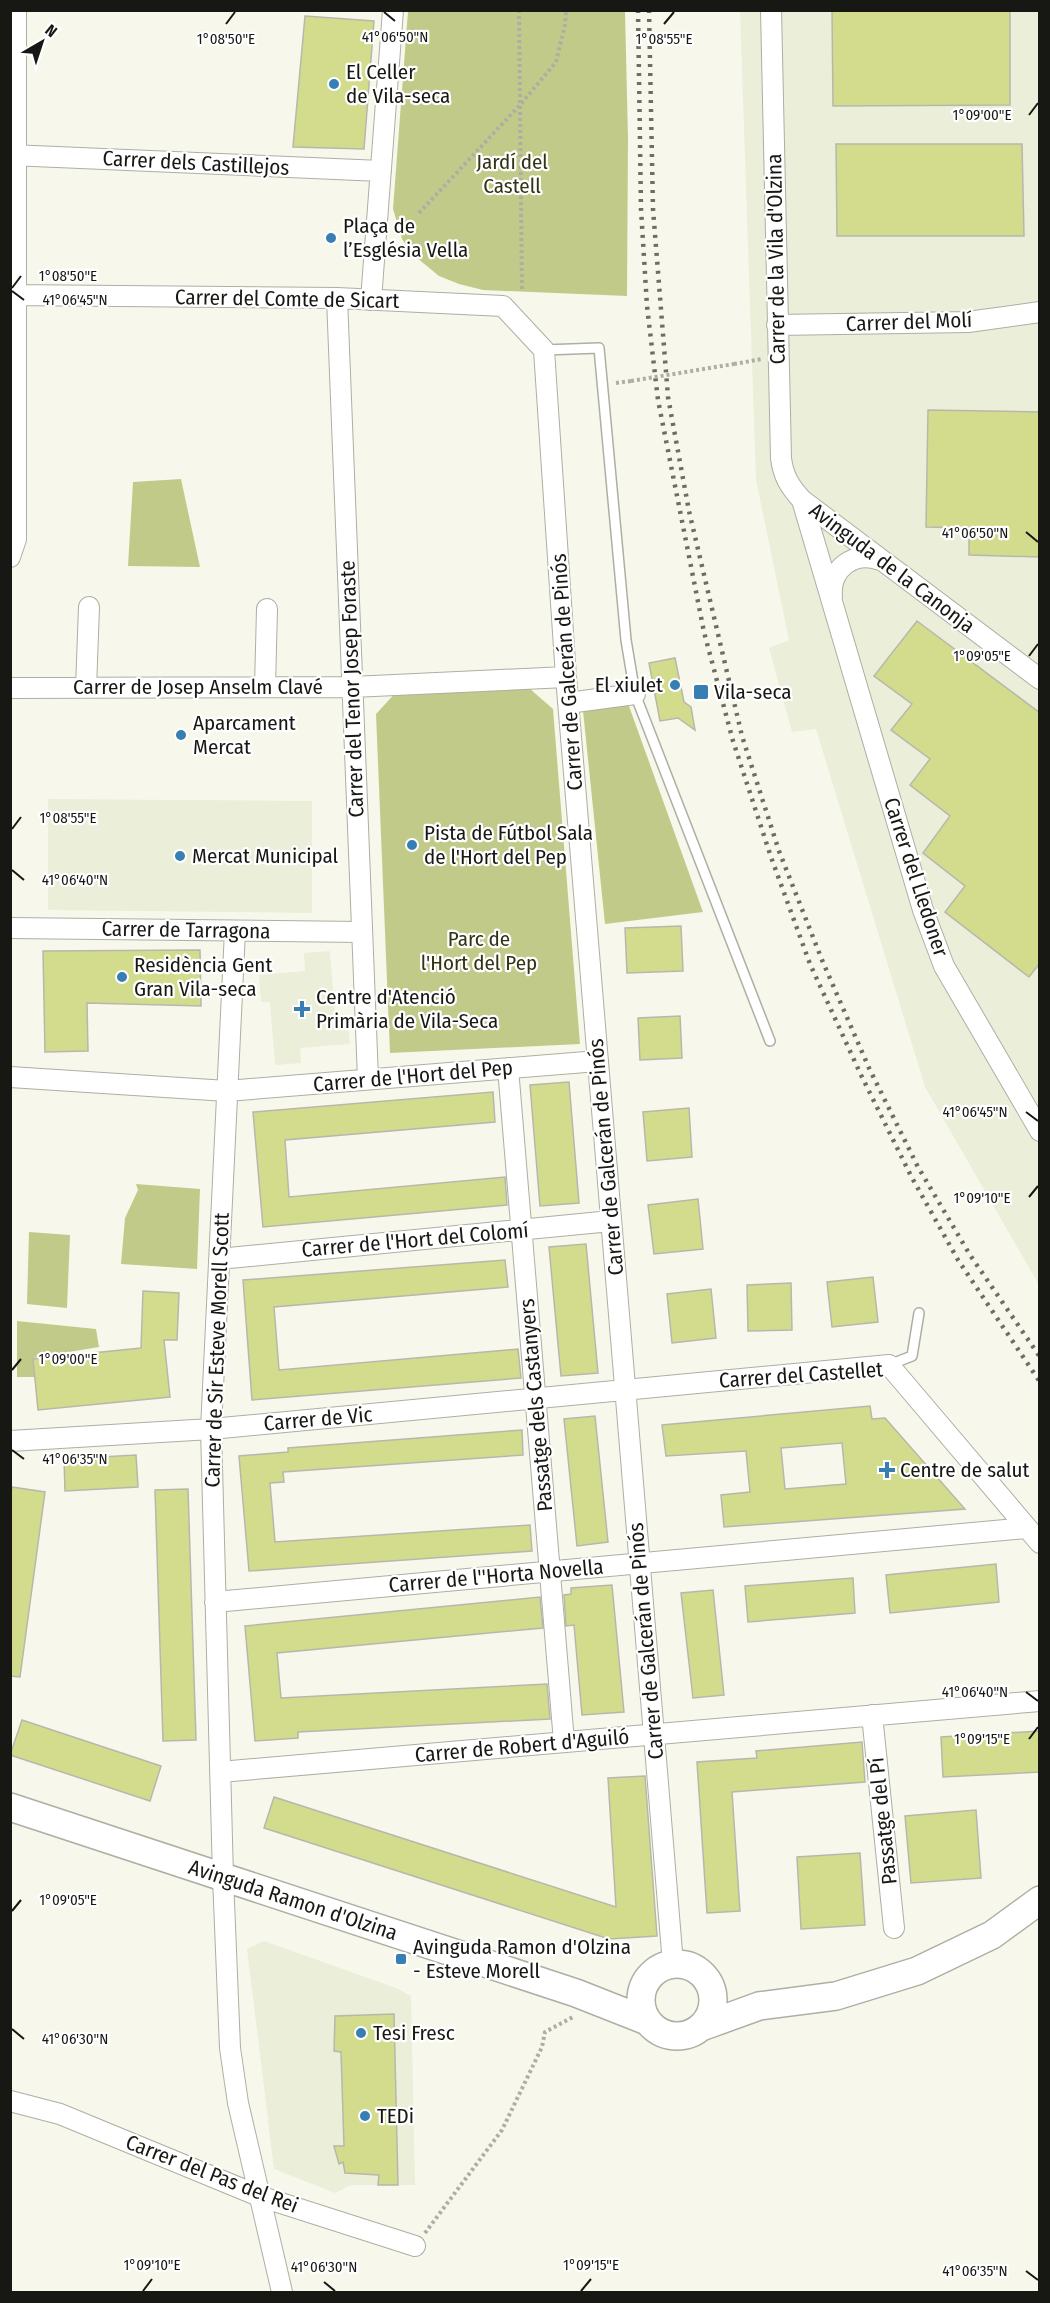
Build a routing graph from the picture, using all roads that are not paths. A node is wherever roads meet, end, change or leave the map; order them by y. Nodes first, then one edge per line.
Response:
1 (16, 10) edge
2 (393, 10) edge
3 (771, 10) edge
4 (13, 155) edge
5 (381, 171) junction
6 (13, 295) edge
7 (337, 298) junction
8 (371, 300) junction
9 (1040, 312) edge
10 (777, 325) junction
11 (544, 350) junction
12 (802, 500) junction
13 (10, 558) edge
14 (884, 562) junction
15 (10, 574) edge
16 (833, 605) junction
17 (89, 607) dead end
18 (267, 609) dead end
19 (566, 677) junction
20 (1040, 679) edge
21 (266, 687) junction
22 (352, 687) junction
23 (10, 688) edge
24 (86, 688) junction
25 (634, 694) junction
26 (568, 703) junction
27 (10, 928) edge
28 (236, 931) junction
29 (362, 932) junction
30 (770, 1041) dead end
31 (598, 1061) junction
32 (508, 1068) junction
33 (10, 1077) edge
34 (368, 1079) junction
35 (227, 1090) junction
36 (1040, 1131) edge
37 (611, 1221) junction
38 (522, 1230) junction
39 (219, 1259) junction
40 (919, 1313) dead end
41 (889, 1365) junction
42 (625, 1389) junction
43 (536, 1398) junction
44 (210, 1429) junction
45 (10, 1441) edge
46 (1034, 1536) edge
47 (640, 1563) junction
48 (550, 1571) junction
49 (215, 1602) junction
50 (1040, 1701) edge
51 (872, 1715) junction
52 (654, 1734) junction
53 (564, 1742) junction
54 (220, 1772) junction
55 (10, 1808) edge
56 (223, 1877) junction
57 (1040, 1900) edge
58 (894, 1928) dead end
59 (673, 1964) junction
60 (645, 1983) junction
61 (712, 1988) junction
62 (575, 2004) junction
63 (759, 2006) junction
64 (647, 2021) junction
65 (704, 2026) junction
66 (10, 2101) edge
67 (259, 2196) junction
68 (415, 2246) road end
69 (282, 2292) edge

1 - 4 street
2 - 5 street
3 - 10 street, Carrer de la Vila d'Olzina
4 - 5 street, Carrer dels Castillejos
4 - 6 street
5 - 8 street
6 - 7 street, Carrer del Comte de Sicart
6 - 13 street
7 - 8 street, Carrer del Comte de Sicart
7 - 22 street, Carrer del Tenor Josep Foraste
8 - 11 street, Carrer del Comte de Sicart
9 - 10 street, Carrer del Molí
10 - 12 street, Carrer de la Vila d'Olzina
11 - 19 street, Carrer de Galcerán de Pinós
11 - 25 lane
12 - 14 street, Avinguda de la Canonja
12 - 16 street, Carrer del Lledoner
13 - 15 street
14 - 16 street, Carrer del Lledoner
14 - 20 street, Avinguda de la Canonja
16 - 36 street, Carrer del Lledoner
17 - 24 street
18 - 21 street
19 - 22 street, Carrer de Josep Anselm Clavé
19 - 26 street, Carrer de Galcerán de Pinós
21 - 22 street, Carrer de Josep Anselm Clavé
21 - 24 street, Carrer de Josep Anselm Clavé
22 - 29 street, Carrer del Tenor Josep Foraste
23 - 24 street, Carrer de Josep Anselm Clavé
25 - 26 street
25 - 30 lane
26 - 31 street, Carrer de Galcerán de Pinós
27 - 28 street, Carrer de Tarragona
28 - 29 street, Carrer de Tarragona
28 - 35 street, Carrer de Sir Esteve Morell Scott
29 - 34 street, Carrer del Tenor Josep Foraste
31 - 32 street, Carrer de l'Hort del Pep
31 - 37 street, Carrer de Galcerán de Pinós
32 - 34 street, Carrer de l'Hort del Pep
32 - 38 street, Passatge dels Castanyers
33 - 35 street, Carrer de l'Hort del Pep
34 - 35 street, Carrer de l'Hort del Pep
35 - 39 street, Carrer de Sir Esteve Morell Scott
37 - 38 street, Carrer de l'Hort del Colomí
37 - 42 street, Carrer de Galcerán de Pinós
38 - 39 street, Carrer de l'Hort del Colomí
38 - 43 street, Passatge dels Castanyers
39 - 44 street, Carrer de Sir Esteve Morell Scott
40 - 41 lane
41 - 42 street, Carrer del Castellet
41 - 46 street, Carrer del Castellet
42 - 43 street, Carrer de Vic
42 - 47 street, Carrer de Galcerán de Pinós
43 - 44 street, Carrer de Vic
43 - 48 street, Passatge dels Castanyers
44 - 45 street, Carrer de Vic
44 - 49 street, Carrer de Sir Esteve Morell Scott
46 - 47 street, Carrer de l''Horta Novella
47 - 48 street, Carrer de l''Horta Novella
47 - 52 street, Carrer de Galcerán de Pinós
48 - 49 street, Carrer de l''Horta Novella
48 - 53 street, Passatge dels Castanyers
49 - 54 street, Carrer de Sir Esteve Morell Scott
50 - 51 street, Carrer de Robert d'Aguiló
51 - 52 street, Carrer de Robert d'Aguiló
51 - 58 street, Passatge del Pí
52 - 53 street, Carrer de Robert d'Aguiló
52 - 59 street, Carrer de Galcerán de Pinós
53 - 54 street, Carrer de Robert d'Aguiló
54 - 56 street, Carrer de Sir Esteve Morell Scott
55 - 56 street, Avinguda Ramon d'Olzina
56 - 62 street, Avinguda Ramon d'Olzina
56 - 67 street, Carrer de Sir Esteve Morell Scott
57 - 63 street
59 - 60 street
59 - 61 street
60 - 62 street, Avinguda Ramon d'Olzina
60 - 64 street
61 - 63 street
61 - 65 street
62 - 64 street, Avinguda Ramon d'Olzina
63 - 65 street
64 - 65 street
66 - 67 street, Carrer del Pas del Rei
67 - 68 street, Carrer del Pas del Rei
67 - 69 street, Carrer de Sir Esteve Morell Scott

